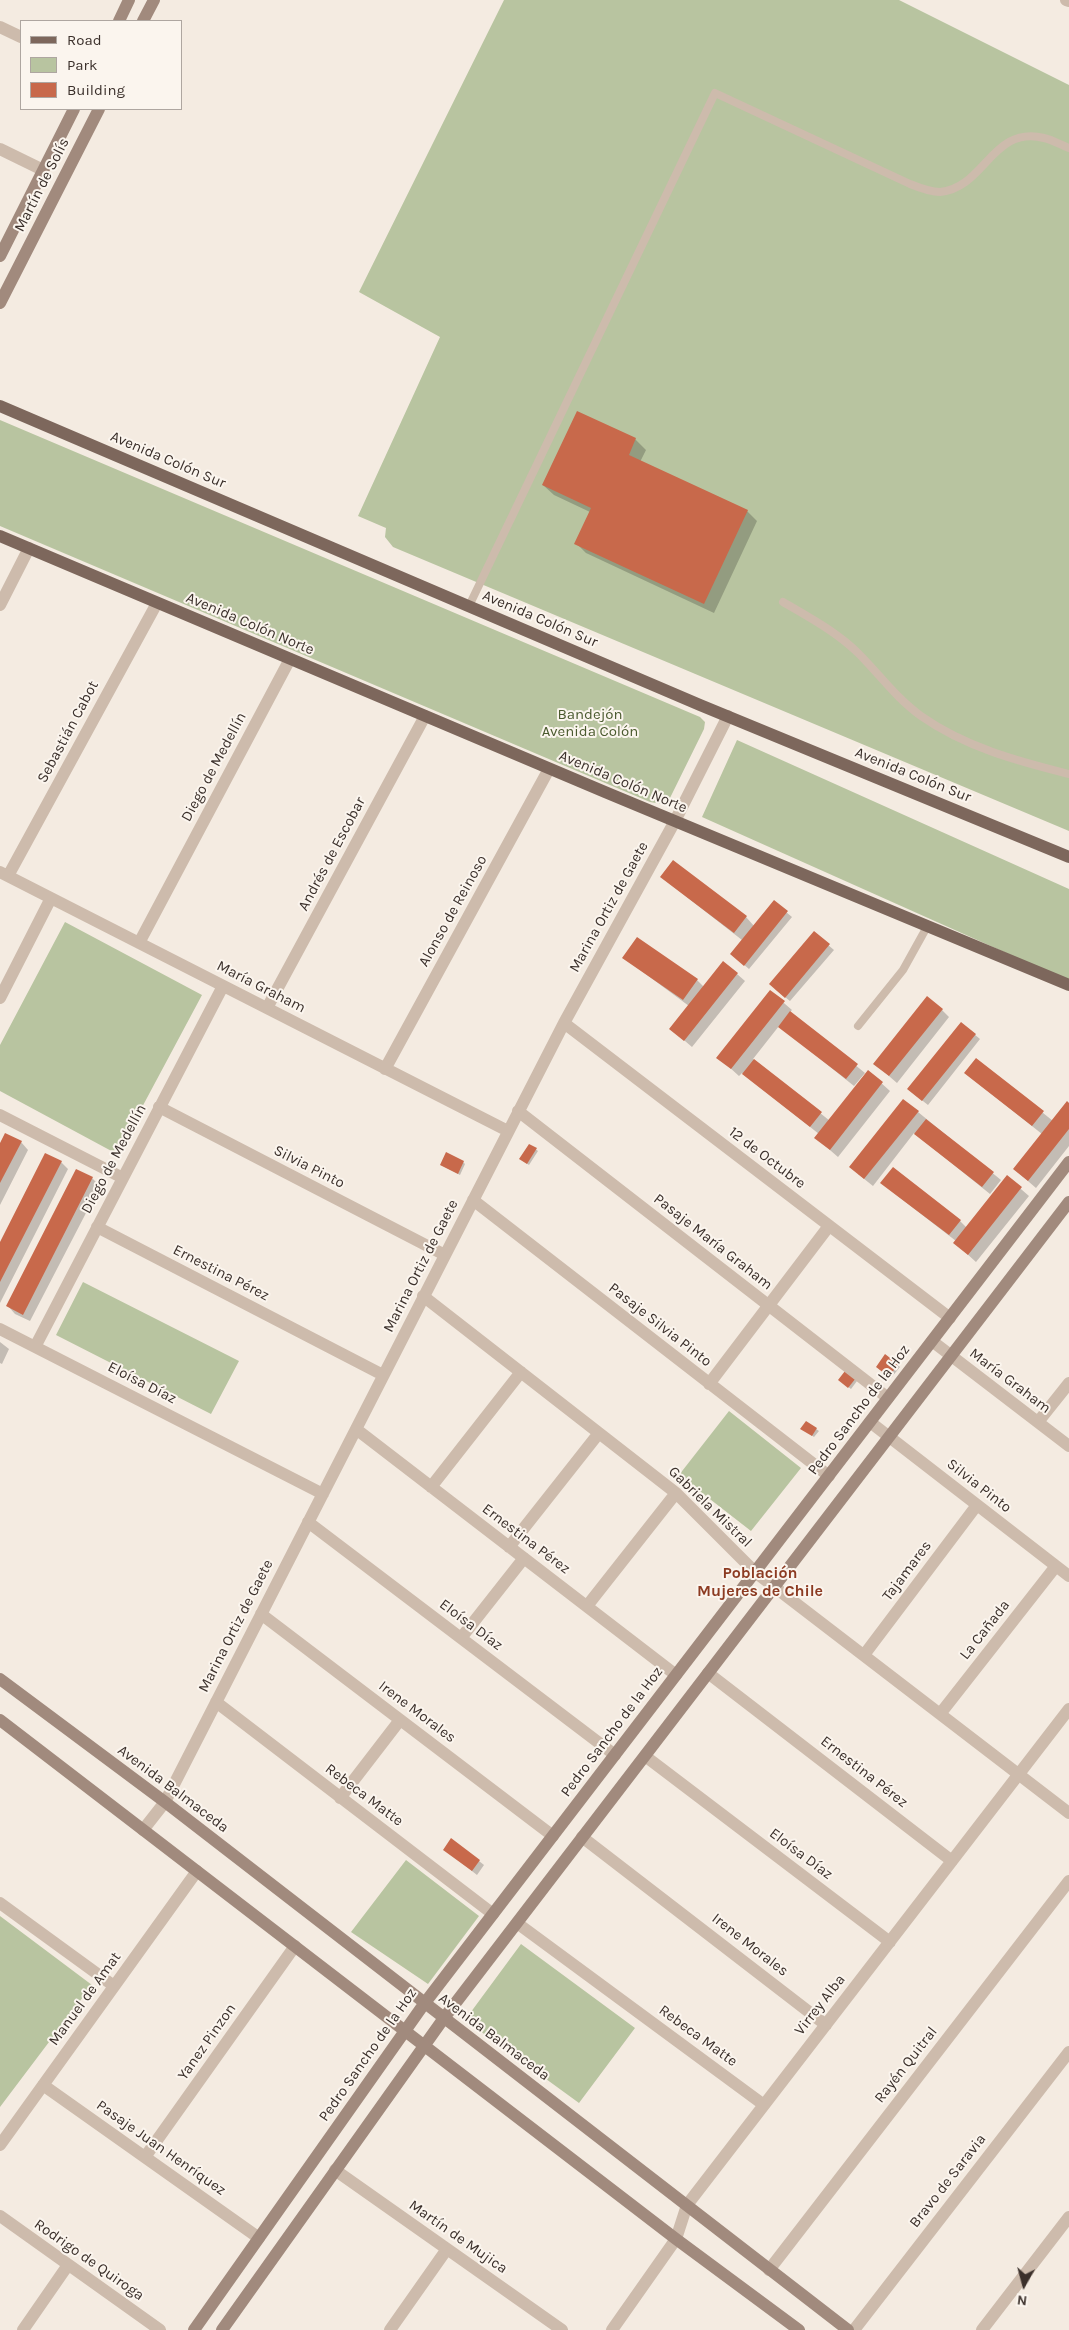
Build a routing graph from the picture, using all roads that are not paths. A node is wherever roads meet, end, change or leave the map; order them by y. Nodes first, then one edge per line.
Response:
1 (129, 0) edge
2 (154, 0) edge
3 (119, 20) edge
4 (144, 20) edge
5 (0, 27) edge
6 (20, 37) edge
7 (74, 110) edge
8 (98, 110) edge
9 (1069, 148) edge
10 (0, 149) edge
11 (44, 170) junction
12 (0, 256) edge
13 (0, 303) edge
14 (0, 406) edge
15 (0, 536) edge
16 (29, 548) junction
17 (783, 602) dead end
18 (157, 603) junction
19 (0, 605) edge
20 (469, 606) junction
21 (290, 659) junction
22 (425, 716) junction
23 (728, 716) junction
24 (549, 769) junction
25 (1069, 774) edge
26 (675, 821) junction
27 (1069, 857) edge
28 (4, 874) edge
29 (51, 898) junction
30 (928, 925) junction
31 (139, 943) junction
32 (1069, 985) edge
33 (223, 986) junction
34 (0, 998) edge
35 (267, 1008) junction
36 (564, 1023) junction
37 (858, 1026) dead end
38 (385, 1069) junction
39 (159, 1108) junction
40 (518, 1111) junction
41 (0, 1115) edge
42 (508, 1131) junction
43 (1069, 1162) edge
44 (122, 1178) junction
45 (473, 1200) junction
46 (1069, 1202) edge
47 (829, 1226) junction
48 (97, 1227) junction
49 (445, 1255) junction
50 (424, 1296) junction
51 (769, 1305) junction
52 (950, 1318) junction
53 (0, 1329) edge
54 (932, 1342) junction
55 (35, 1347) junction
56 (951, 1356) junction
57 (521, 1372) junction
58 (383, 1375) junction
59 (1069, 1383) edge
60 (709, 1384) junction
61 (888, 1398) junction
62 (870, 1422) junction
63 (1038, 1422) junction
64 (356, 1429) junction
65 (599, 1433) junction
66 (889, 1437) junction
67 (1069, 1446) edge
68 (828, 1476) junction
69 (431, 1487) junction
70 (676, 1493) junction
71 (323, 1494) junction
72 (977, 1505) junction
73 (308, 1522) junction
74 (509, 1547) junction
75 (524, 1558) junction
76 (1056, 1566) junction
77 (755, 1572) junction
78 (1069, 1576) edge
79 (774, 1587) junction
80 (587, 1606) junction
81 (261, 1614) junction
82 (461, 1638) junction
83 (864, 1656) junction
84 (708, 1673) junction
85 (676, 1675) junction
86 (0, 1678) edge
87 (216, 1702) junction
88 (1069, 1709) edge
89 (940, 1714) junction
90 (0, 1720) edge
91 (400, 1720) junction
92 (615, 1755) junction
93 (645, 1756) junction
94 (1019, 1774) junction
95 (340, 1798) junction
96 (165, 1802) junction
97 (1069, 1813) edge
98 (143, 1830) junction
99 (553, 1836) junction
100 (582, 1837) junction
101 (952, 1861) junction
102 (197, 1871) junction
103 (1069, 1881) edge
104 (0, 1903) edge
105 (493, 1914) junction
106 (517, 1923) junction
107 (890, 1942) junction
108 (294, 1946) junction
109 (114, 1986) junction
110 (424, 2004) junction
111 (444, 2018) junction
112 (826, 2025) junction
113 (405, 2030) junction
114 (424, 2045) junction
115 (1069, 2052) edge
116 (44, 2085) junction
117 (764, 2105) junction
118 (0, 2145) edge
119 (145, 2157) junction
120 (335, 2170) junction
121 (686, 2206) junction
122 (0, 2216) edge
123 (1069, 2217) edge
124 (259, 2238) junction
125 (676, 2239) junction
126 (447, 2249) junction
127 (68, 2265) junction
128 (769, 2270) junction
129 (23, 2330) edge
130 (160, 2330) edge
131 (194, 2330) edge
132 (222, 2330) edge
133 (390, 2330) edge
134 (562, 2330) edge
135 (612, 2330) edge
136 (799, 2330) edge
137 (848, 2330) edge
138 (854, 2330) edge
139 (982, 2330) edge

1 - 3 street
2 - 4 street
5 - 6 street
7 - 11 street, Martín de Solís
8 - 13 street, Martín de Solís
9 - 20 lane
10 - 11 street
11 - 12 street, Martín de Solís
14 - 20 main road, Avenida Colón Sur
15 - 16 main road, Avenida Colón Norte
16 - 18 main road, Avenida Colón Norte
16 - 19 street
17 - 25 lane
18 - 21 main road, Avenida Colón Norte
18 - 28 street, Sebastián Cabot
20 - 23 main road, Avenida Colón Sur
21 - 22 main road, Avenida Colón Norte
21 - 31 street, Diego de Medellín
22 - 24 main road, Avenida Colón Norte
22 - 35 street, Andrés de Escobar
23 - 26 street, Marina Ortiz de Gaete
23 - 27 main road, Avenida Colón Sur
24 - 26 main road, Avenida Colón Norte
24 - 38 street, Alonso de Reinoso
26 - 30 main road, Avenida Colón Norte
26 - 36 street, Marina Ortiz de Gaete
28 - 29 street, María Graham
29 - 31 street, María Graham
29 - 34 street
30 - 32 main road, Avenida Colón Norte
30 - 37 lane
31 - 33 street, María Graham
33 - 35 street, María Graham
33 - 39 street, Diego de Medellín
35 - 38 street, María Graham
36 - 40 street, Marina Ortiz de Gaete
36 - 47 street, 12 de Octubre
38 - 42 street, María Graham
39 - 44 street, Diego de Medellín
39 - 49 street, Silvia Pinto
40 - 42 street, Marina Ortiz de Gaete
40 - 51 street, Pasaje María Graham
41 - 44 street
42 - 45 street, Marina Ortiz de Gaete
43 - 52 street, Pedro Sancho de la Hoz
44 - 48 street, Diego de Medellín
45 - 49 street, Marina Ortiz de Gaete
45 - 60 street, Pasaje Silvia Pinto
46 - 56 street
47 - 51 street
47 - 52 street, 12 de Octubre
48 - 55 street, Diego de Medellín
48 - 58 street, Ernestina Pérez
49 - 50 street, Marina Ortiz de Gaete
50 - 57 street, Gabriela Mistral
50 - 58 street, Marina Ortiz de Gaete
51 - 60 street
51 - 61 street, Pasaje María Graham
52 - 54 street, Pedro Sancho de la Hoz
53 - 55 street, Eloísa Díaz
54 - 56 street, María Graham
54 - 61 street, Pedro Sancho de la Hoz
55 - 71 street, Eloísa Díaz
56 - 63 street, María Graham
56 - 66 street
57 - 65 street, Gabriela Mistral
57 - 69 street
58 - 64 street, Marina Ortiz de Gaete
59 - 63 street
60 - 68 street, Pasaje Silvia Pinto
61 - 62 street, Pedro Sancho de la Hoz
62 - 66 street, Silvia Pinto
62 - 68 street, Pedro Sancho de la Hoz
63 - 67 street, María Graham
64 - 69 street, Ernestina Pérez
64 - 71 street, Marina Ortiz de Gaete
65 - 70 street, Gabriela Mistral
65 - 74 street
66 - 72 street, Silvia Pinto
66 - 79 street
68 - 77 street, Pedro Sancho de la Hoz
69 - 74 street, Ernestina Pérez
70 - 77 street, Gabriela Mistral
70 - 80 street
71 - 73 street, Marina Ortiz de Gaete
72 - 76 street, Silvia Pinto
72 - 83 street, Tajamares
73 - 81 street, Marina Ortiz de Gaete
73 - 82 street, Eloísa Díaz
74 - 75 street, Ernestina Pérez
75 - 80 street, Ernestina Pérez
75 - 82 street
76 - 78 street, Silvia Pinto
76 - 89 street, La Cañada
77 - 79 street, Gabriela Mistral
77 - 85 street, Pedro Sancho de la Hoz
79 - 83 street, Gabriela Mistral
79 - 84 street
80 - 85 street, Ernestina Pérez
81 - 87 street, Marina Ortiz de Gaete
81 - 91 street, Irene Morales
82 - 92 street, Eloísa Díaz
83 - 89 street, Gabriela Mistral
84 - 93 street
84 - 101 street, Ernestina Pérez
85 - 92 street, Pedro Sancho de la Hoz
86 - 96 street, Avenida Balmaceda
87 - 95 street, Rebeca Matte
87 - 96 street, Marina Ortiz de Gaete
88 - 94 street, Virrey Alba
89 - 94 street, Gabriela Mistral
90 - 98 street
91 - 95 street
91 - 99 street, Irene Morales
92 - 99 street, Pedro Sancho de la Hoz
93 - 100 street
93 - 107 street, Eloísa Díaz
94 - 97 street, Gabriela Mistral
94 - 101 street, Virrey Alba
95 - 105 street, Rebeca Matte
96 - 98 street, Marina Ortiz de Gaete
96 - 110 street, Avenida Balmaceda
98 - 102 street
99 - 105 street, Pedro Sancho de la Hoz
100 - 106 street
100 - 112 street, Irene Morales
101 - 107 street, Virrey Alba
102 - 108 street
102 - 109 street, Manuel de Amat
103 - 128 street, Rayén Quitral
104 - 109 street
105 - 110 street, Pedro Sancho de la Hoz
106 - 111 street
106 - 117 street, Rebeca Matte
107 - 112 street, Virrey Alba
108 - 113 street
108 - 119 street, Yanez Pinzon
109 - 116 street, Manuel de Amat
110 - 111 street, Avenida Balmaceda
110 - 113 street, Pedro Sancho de la Hoz
111 - 114 street
111 - 121 street, Avenida Balmaceda
112 - 117 street, Virrey Alba
113 - 114 street
113 - 124 street, Pedro Sancho de la Hoz
114 - 120 street
114 - 125 street
115 - 138 street, Bravo de Saravia
116 - 118 street, Manuel de Amat
116 - 119 street, Pasaje Juan Henríquez
117 - 121 street, Virrey Alba
119 - 124 street, Pasaje Juan Henríquez
120 - 126 street, Martín de Mujica
120 - 132 street
121 - 125 street, Virrey Alba
121 - 128 street, Avenida Balmaceda
122 - 127 street, Rodrigo de Quiroga
123 - 139 street
124 - 131 street, Pedro Sancho de la Hoz
125 - 135 street, Virrey Alba
125 - 136 street
126 - 133 street
126 - 134 street, Martín de Mujica
127 - 129 street
127 - 130 street, Rodrigo de Quiroga
128 - 137 street, Avenida Balmaceda

